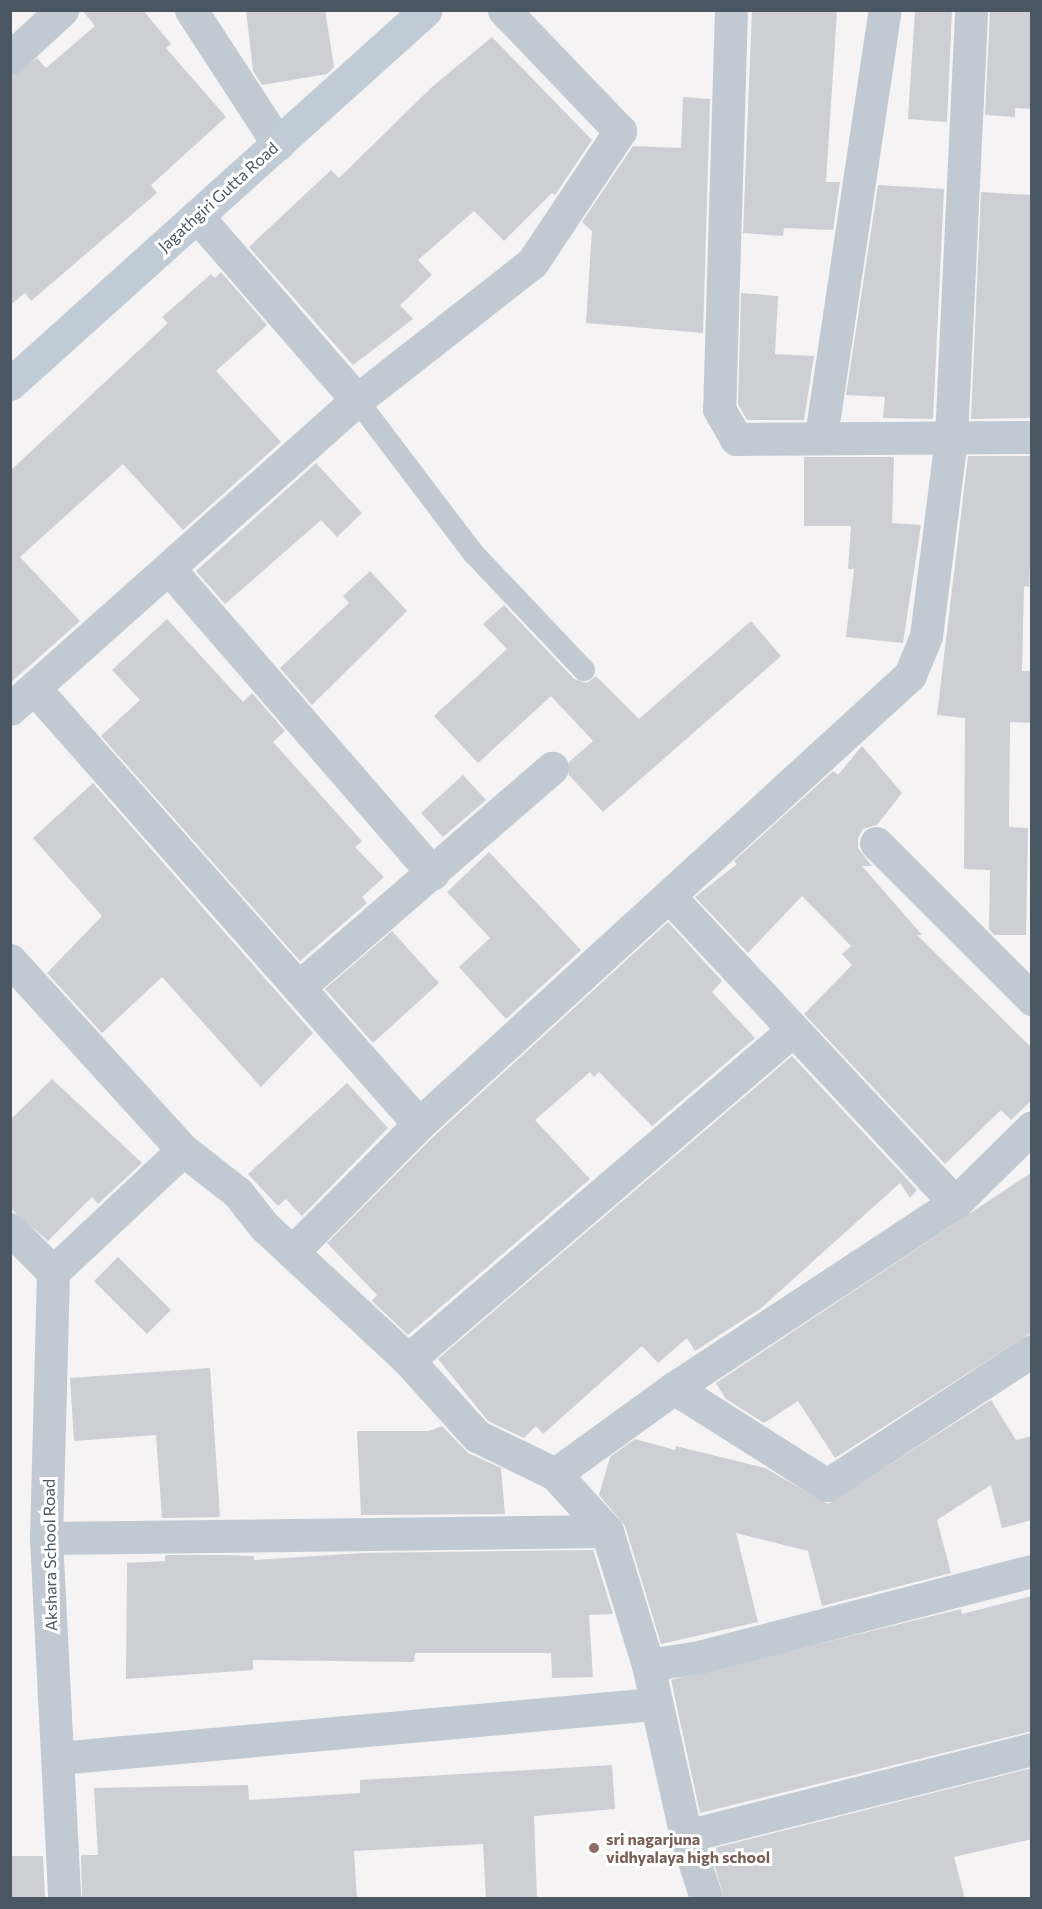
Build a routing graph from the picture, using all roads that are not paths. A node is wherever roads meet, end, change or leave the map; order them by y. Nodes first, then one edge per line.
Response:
1 (62, 10) edge
2 (191, 10) edge
3 (426, 10) edge
4 (504, 10) edge
5 (731, 10) edge
6 (885, 10) edge
7 (971, 10) edge
8 (10, 58) edge
9 (278, 144) junction
10 (197, 216) junction
11 (10, 384) edge
12 (357, 400) junction
13 (821, 436) junction
14 (1032, 437) edge
15 (951, 438) junction
16 (171, 571) junction
17 (584, 670) dead end
18 (23, 699) edge
19 (552, 768) dead end
20 (876, 843) dead end
21 (433, 873) junction
22 (669, 896) junction
23 (10, 960) edge
24 (299, 987) junction
25 (1032, 999) edge
26 (793, 1030) junction
27 (419, 1124) junction
28 (1032, 1127) edge
29 (183, 1150) junction
30 (955, 1203) junction
31 (10, 1229) edge
32 (292, 1252) junction
33 (53, 1272) junction
34 (1032, 1351) edge
35 (408, 1360) junction
36 (674, 1388) junction
37 (555, 1474) junction
38 (607, 1531) junction
39 (46, 1538) junction
40 (1032, 1571) edge
41 (648, 1665) junction
42 (654, 1704) junction
43 (1032, 1749) edge
44 (58, 1758) junction
45 (686, 1836) junction
46 (64, 1899) edge
47 (706, 1899) edge

1 - 8 street
2 - 9 street
3 - 9 street, Jagathgiri Gutta Road
4 - 12 street
5 - 13 street
6 - 13 street
7 - 15 street
9 - 10 street, Jagathgiri Gutta Road
10 - 11 street, Jagathgiri Gutta Road
10 - 12 street
12 - 16 street
12 - 17 lane
13 - 15 street
14 - 15 street
15 - 22 street
16 - 18 street
16 - 21 street
18 - 24 street
19 - 21 street
20 - 25 street
21 - 24 street
22 - 26 street
22 - 27 street
23 - 29 street
24 - 27 street
26 - 30 street
26 - 35 street
27 - 32 street
28 - 30 street
29 - 32 street
29 - 33 street
30 - 36 street
31 - 33 street
32 - 35 street
33 - 39 street, Akshara School Road
34 - 36 street
35 - 37 street
36 - 37 street
37 - 38 street
38 - 39 street
38 - 41 street
39 - 44 street, Akshara School Road
40 - 41 street
41 - 42 street
42 - 44 street
42 - 45 street
43 - 45 street
44 - 46 street, Akshara School Road
45 - 47 street

